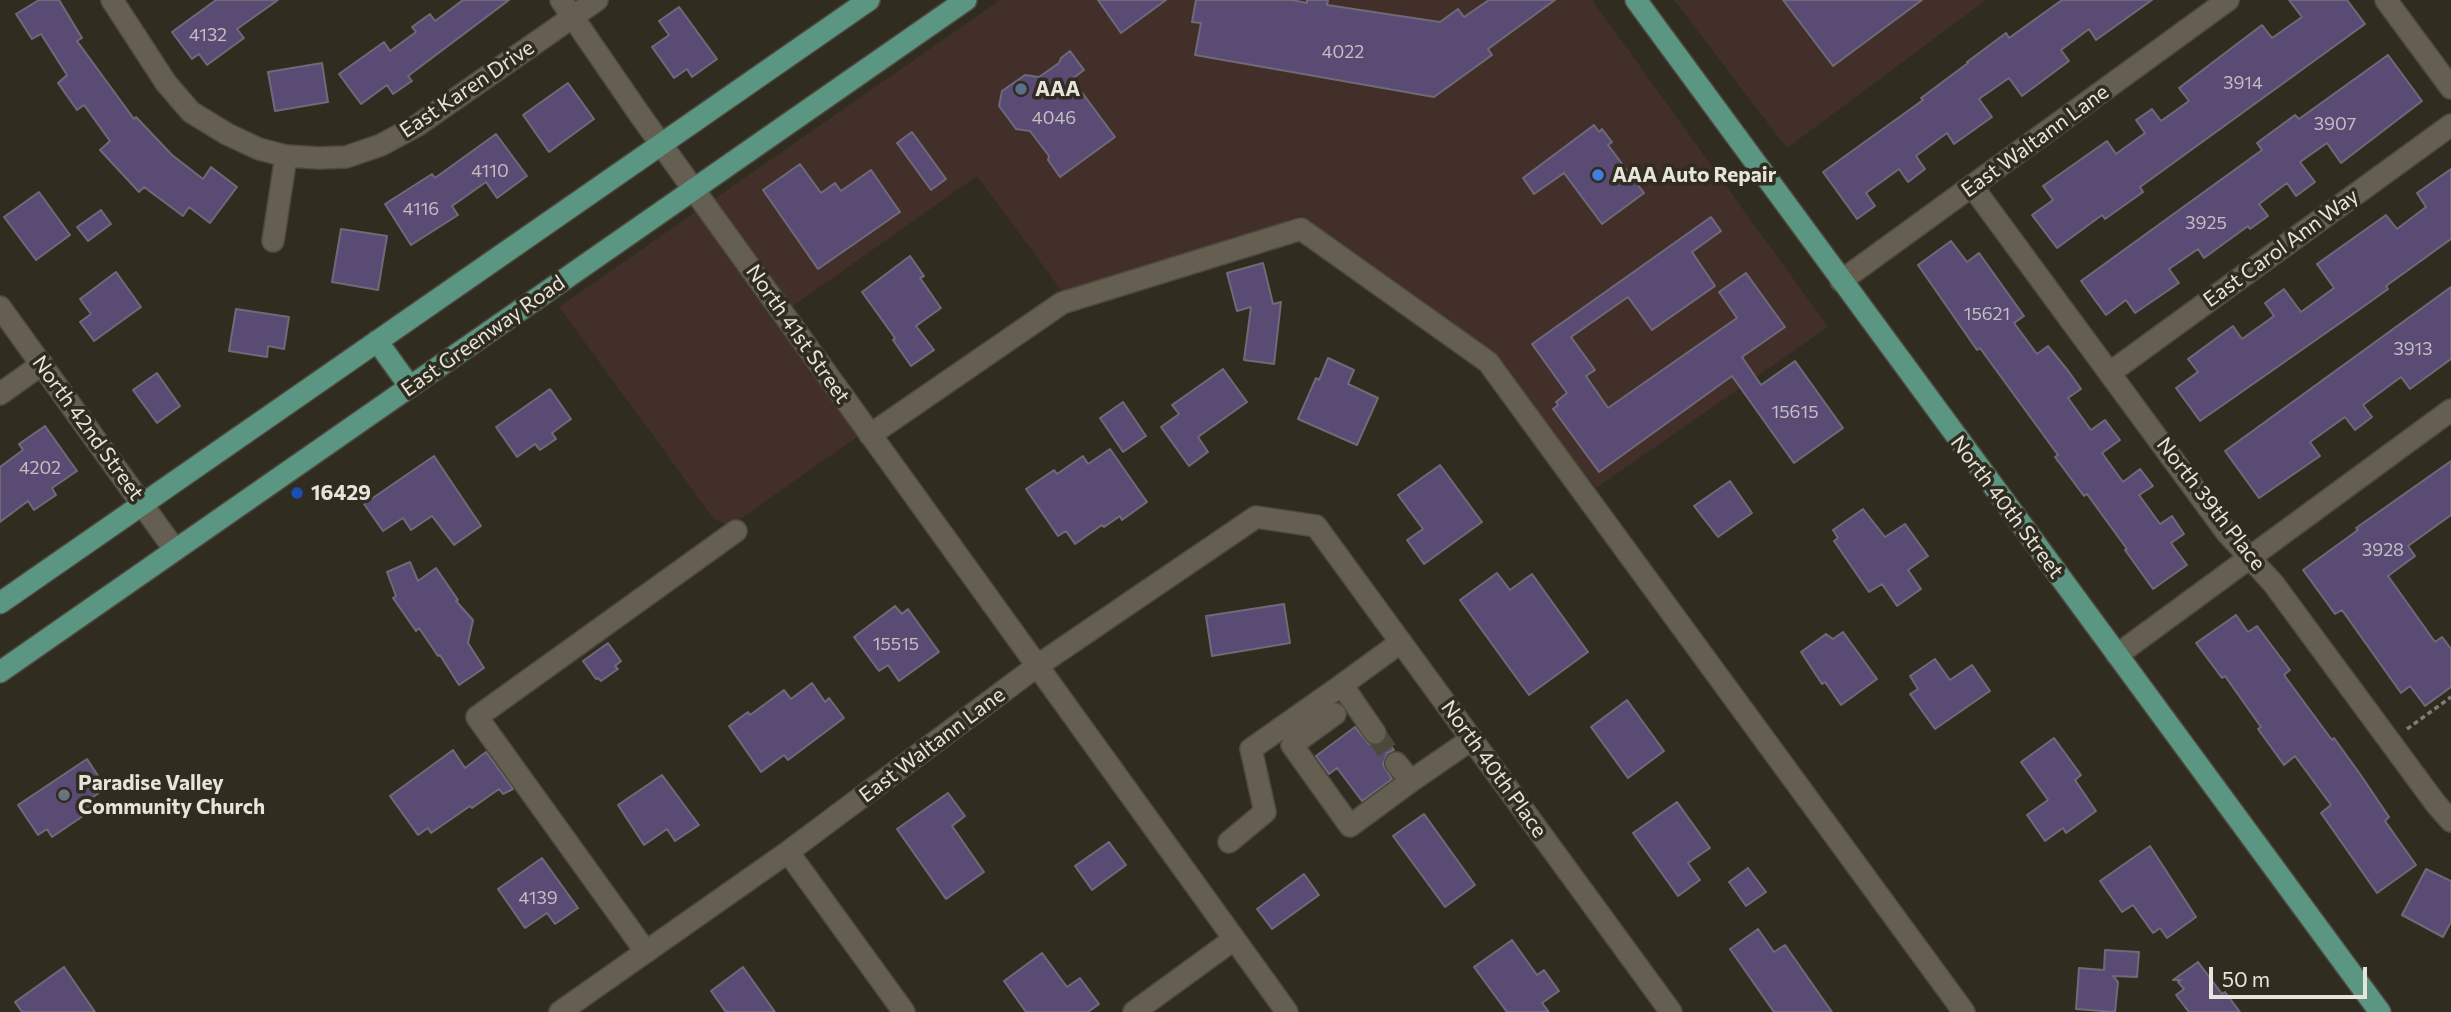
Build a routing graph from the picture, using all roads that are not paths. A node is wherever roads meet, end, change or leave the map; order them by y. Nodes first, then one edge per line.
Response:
1 (597, 0) edge
2 (869, 0) edge
3 (967, 0) edge
4 (1636, 0) edge
5 (2228, 0) edge
6 (2386, 0) edge
7 (120, 3) edge
8 (567, 9) edge
9 (2451, 88) edge
10 (2451, 125) edge
11 (661, 144) junction
12 (286, 156) junction
13 (1972, 186) junction
14 (694, 189) junction
15 (273, 241) dead end
16 (1841, 281) junction
17 (0, 307) edge
18 (377, 341) junction
19 (42, 364) junction
20 (2111, 372) junction
21 (410, 387) junction
22 (0, 394) edge
23 (2451, 410) edge
24 (870, 435) junction
25 (143, 505) junction
26 (1316, 526) joint
27 (736, 531) dead end
28 (175, 550) junction
29 (2249, 557) junction
30 (0, 603) edge
31 (1401, 642) junction
32 (2117, 655) junction
33 (1037, 666) junction
34 (0, 672) edge
35 (1342, 685) junction
36 (1335, 714) dead end
37 (1375, 733) tunnel mouth
38 (1472, 739) junction
39 (1396, 763) tunnel mouth
40 (1411, 781) junction
41 (2451, 821) edge
42 (1228, 842) dead end
43 (788, 852) junction
44 (1226, 945) dead end
45 (646, 952) junction
46 (560, 1012) edge
47 (904, 1012) edge
48 (1134, 1012) edge
49 (1287, 1012) edge
50 (1671, 1012) edge
51 (1964, 1012) edge
52 (2380, 1012) edge

1 - 8 street, East Karen Drive
2 - 11 main road
3 - 14 main road, East Greenway Road
4 - 16 main road, North 40th Street
5 - 13 street, East Waltann Lane
6 - 9 street
7 - 12 street, East Karen Drive
8 - 11 street, North 41st Street
8 - 12 street, East Karen Drive
10 - 20 street, East Carol Ann Way
11 - 14 street, North 41st Street
11 - 18 main road
12 - 15 street
13 - 16 street, East Waltann Lane
13 - 20 street, North 39th Place
14 - 21 main road, East Greenway Road
14 - 24 street, North 41st Street
16 - 32 main road, North 40th Street
17 - 19 street, North 42nd Street
18 - 21 main road
18 - 25 main road
19 - 22 street
19 - 25 street, North 42nd Street
20 - 29 street, North 39th Place
21 - 28 main road, East Greenway Road
23 - 29 street
24 - 33 street, North 41st Street
24 - 51 street
25 - 28 street, North 42nd Street
25 - 30 main road
26 - 31 street, North 40th Place
26 - 33 street, East Waltann Lane
27 - 45 street
28 - 34 main road, East Greenway Road
29 - 32 street
29 - 41 street, North 39th Place
31 - 35 street
31 - 38 street, North 40th Place
32 - 52 main road, North 40th Street
33 - 43 street, East Waltann Lane
33 - 49 street, North 41st Street
35 - 37 street
35 - 42 street
36 - 40 street
38 - 40 street
38 - 50 street, North 40th Place
39 - 40 street
43 - 45 street, East Waltann Lane
43 - 47 street
44 - 48 street
45 - 46 street, East Waltann Lane

